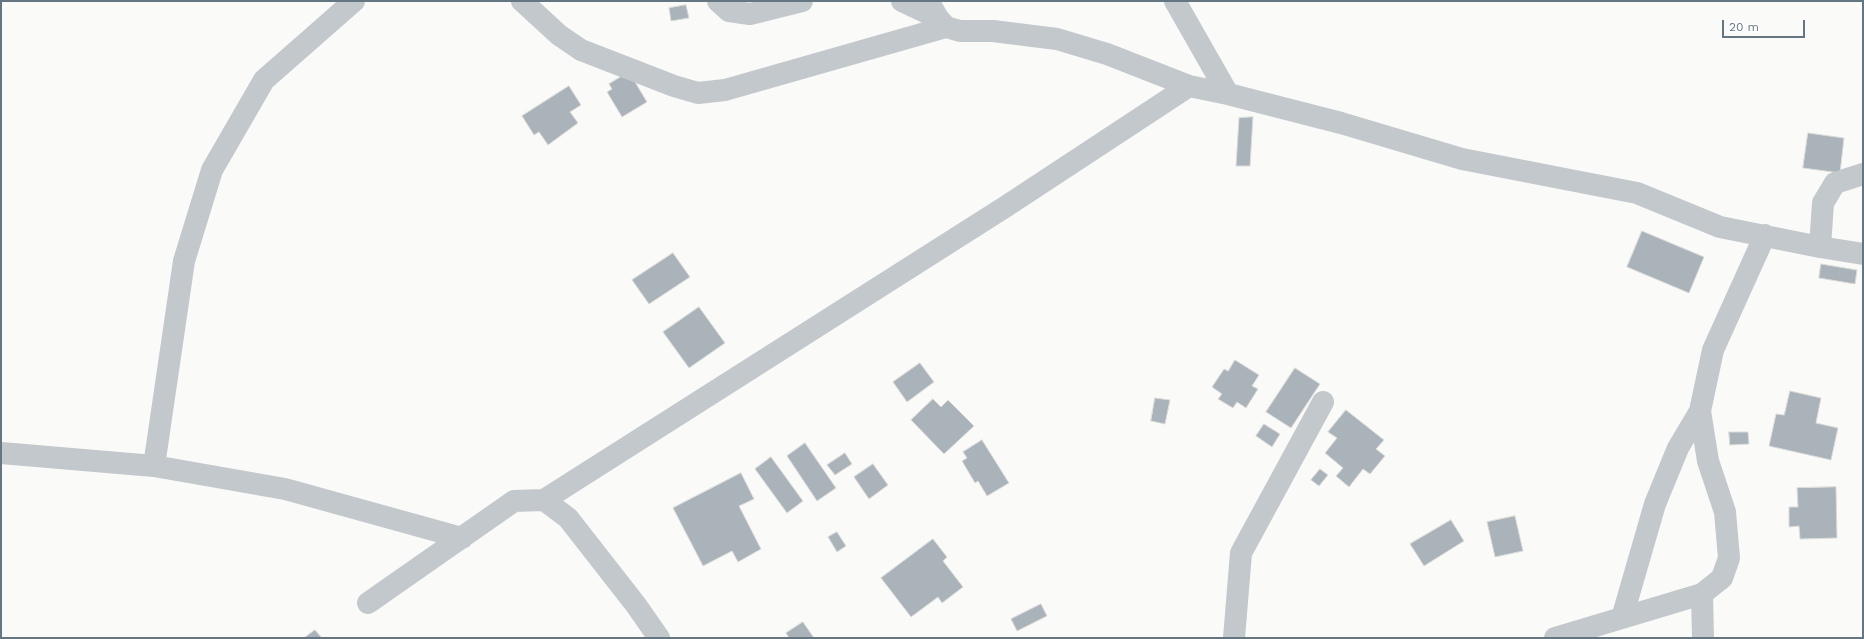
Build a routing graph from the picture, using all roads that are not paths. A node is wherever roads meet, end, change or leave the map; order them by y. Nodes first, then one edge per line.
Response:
1 (354, 1) edge
2 (522, 1) edge
3 (718, 1) edge
4 (802, 1) edge
5 (902, 1) edge
6 (1175, 1) edge
7 (937, 15) edge
8 (1189, 86) junction
9 (1228, 94) junction
10 (1863, 174) edge
11 (1765, 236) junction
12 (1820, 247) junction
13 (1863, 254) edge
14 (1323, 402) dead end
15 (1700, 411) junction
16 (1, 453) edge
17 (154, 466) junction
18 (544, 500) junction
19 (462, 538) junction
20 (1702, 594) junction
21 (368, 603) dead end
22 (1622, 618) junction
23 (659, 638) edge
24 (1234, 638) edge
25 (1555, 638) edge
26 (1703, 638) edge

1 - 17 street
2 - 7 street
3 - 4 street
5 - 7 street
6 - 9 street
7 - 8 street
8 - 9 street
8 - 18 street
9 - 11 street
10 - 12 street
11 - 12 street
11 - 15 street
12 - 13 street
14 - 24 street
15 - 20 street
15 - 22 street
16 - 17 street
17 - 19 street
18 - 19 street
18 - 23 street
19 - 21 street
20 - 22 street
20 - 26 street
22 - 25 street

